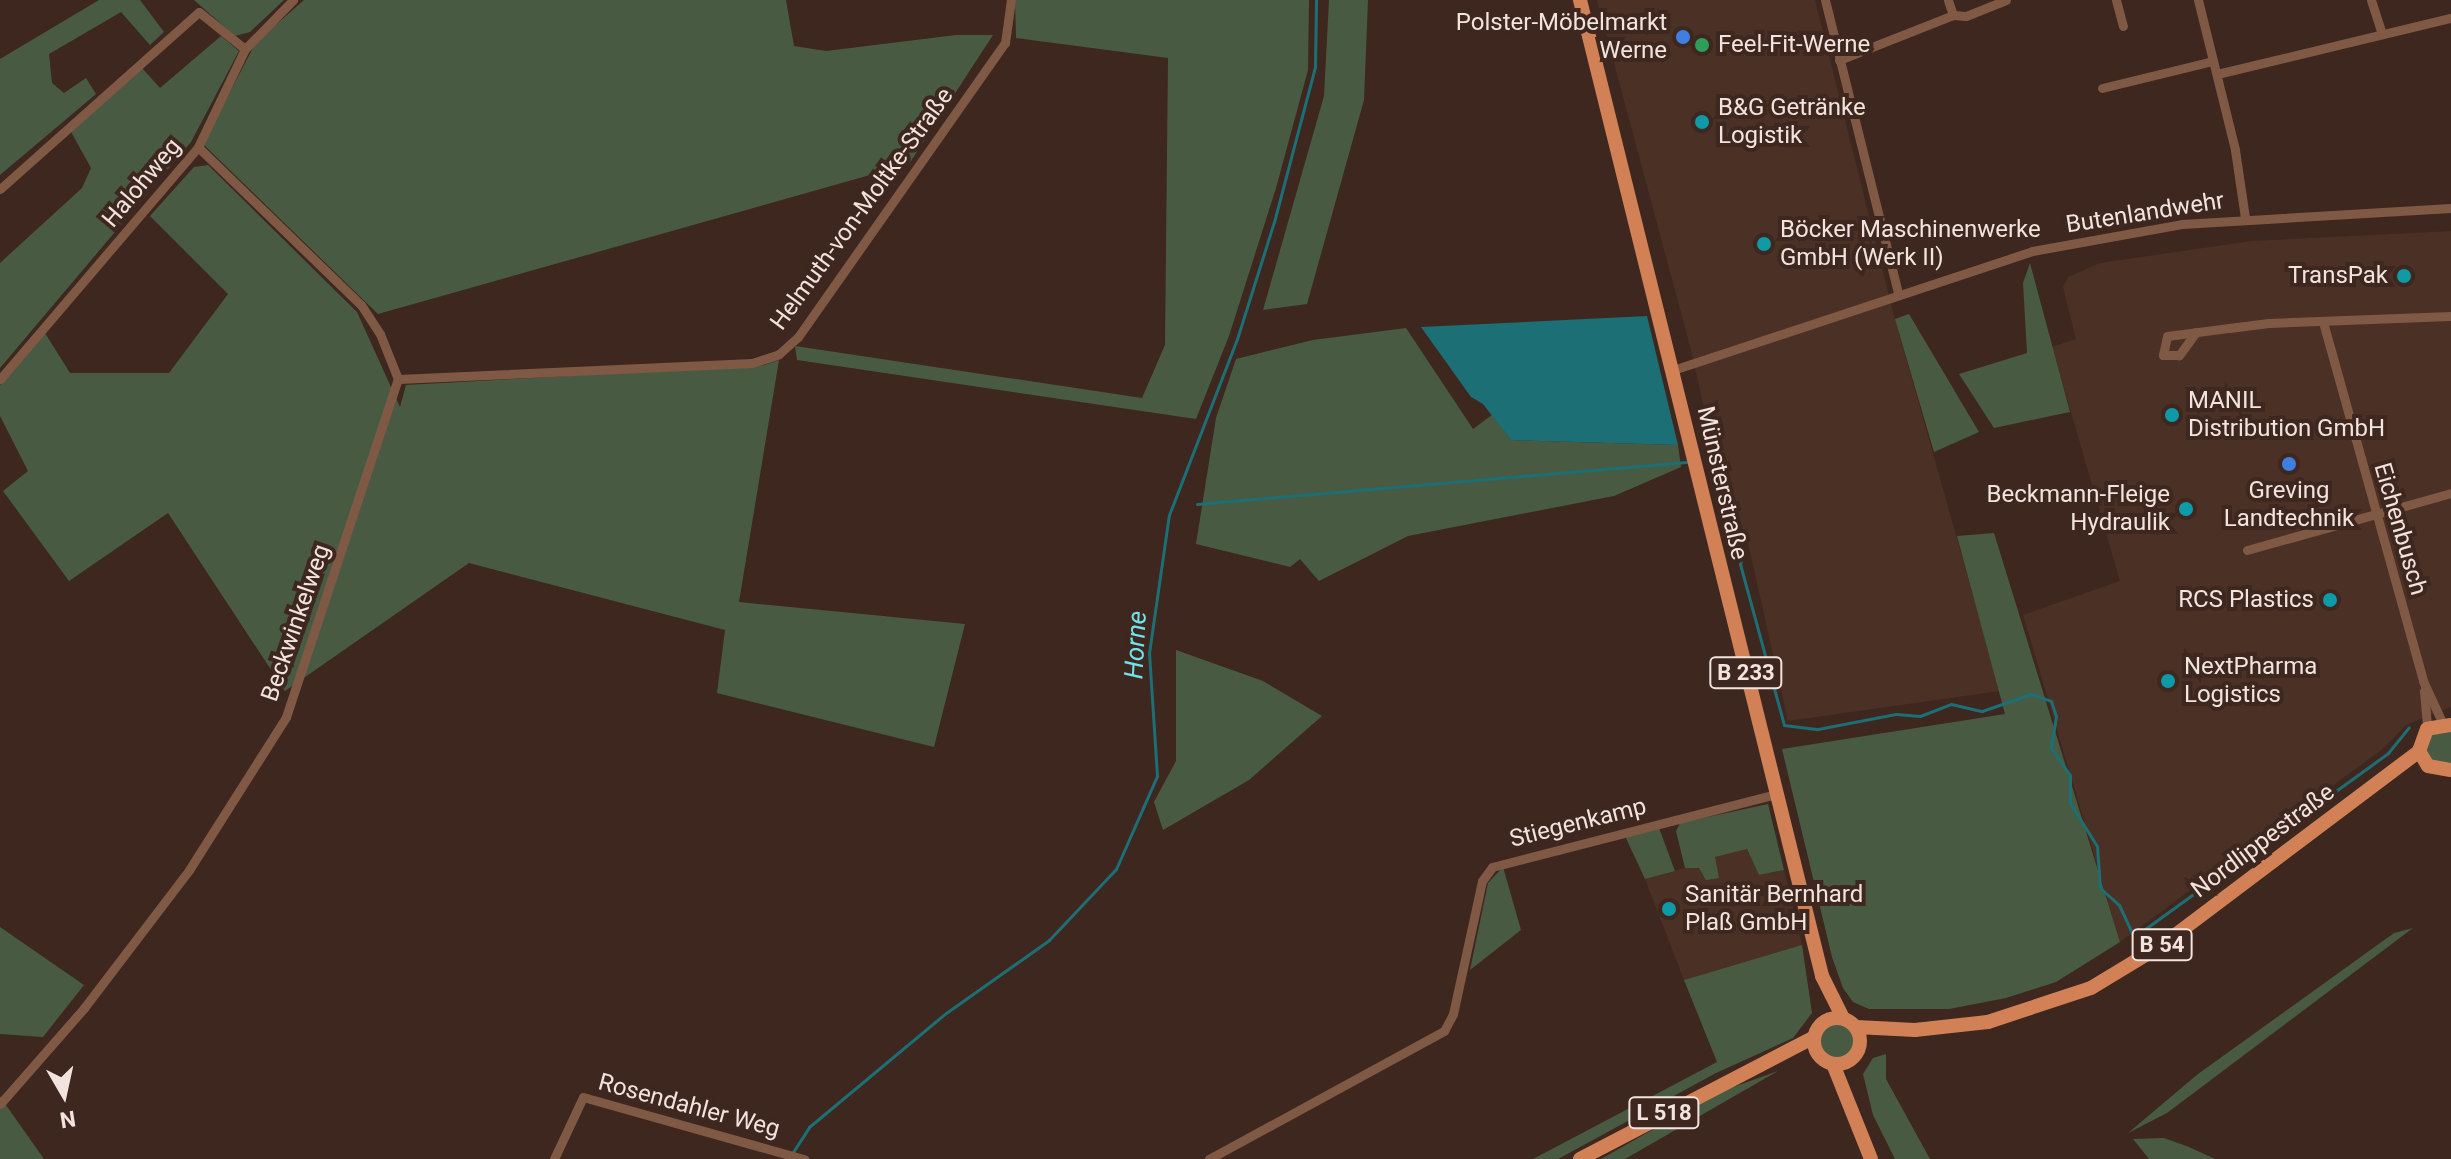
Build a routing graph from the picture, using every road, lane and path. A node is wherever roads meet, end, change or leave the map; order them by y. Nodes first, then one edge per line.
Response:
1 (293, 0) edge
2 (1011, 0) edge
3 (1580, 0) edge
4 (1825, 0) edge
5 (1948, 0) edge
6 (2006, 0) edge
7 (2116, 0) edge
8 (2198, 0) edge
9 (2371, 0) edge
10 (1953, 15) junction
11 (2451, 18) edge
12 (2123, 26) dead end
13 (2382, 33) junction
14 (245, 49) junction
15 (1839, 60) junction
16 (2213, 61) junction
17 (2217, 74) junction
18 (2102, 88) dead end
19 (198, 147) junction
20 (0, 189) edge
21 (2451, 208) edge
22 (2245, 218) junction
23 (1898, 293) junction
24 (2451, 316) edge
25 (2323, 322) junction
26 (2196, 332) dead end
27 (1673, 370) junction
28 (0, 379) edge
29 (398, 379) junction
30 (2451, 493) edge
31 (2374, 514) junction
32 (2247, 550) dead end
33 (2424, 684) junction
34 (2447, 724) edge
35 (2427, 729) junction
36 (2423, 758) junction
37 (2451, 770) edge
38 (1776, 794) junction
39 (1822, 976) junction
40 (1843, 1018) junction
41 (1823, 1023) junction
42 (1856, 1027) junction
43 (1915, 1030) junction
44 (1814, 1037) junction
45 (1856, 1054) junction
46 (1818, 1055) junction
47 (1833, 1064) junction
48 (1749, 1069) junction
49 (0, 1104) edge
50 (1855, 1111) junction
51 (801, 1158) edge
52 (554, 1159) edge
53 (1209, 1159) edge
54 (1580, 1159) edge
55 (1871, 1159) edge

1 - 14 street, Halohweg
2 - 29 street, Helmuth-von-Moltke-Straße
3 - 27 main road, Münsterstraße / B 233
4 - 15 street
5 - 10 street
6 - 10 street
7 - 12 street
8 - 16 street
9 - 13 street
10 - 15 street
11 - 13 street
13 - 17 street
14 - 19 street, Halohweg
14 - 20 street
15 - 23 street
16 - 17 street
16 - 18 street
17 - 22 street
19 - 28 street, Halohweg
19 - 29 street
21 - 22 street, Butenlandwehr
22 - 23 street, Butenlandwehr
23 - 27 street, Butenlandwehr
24 - 25 street
25 - 26 street
25 - 31 street, Eichenbusch
27 - 38 main road, Münsterstraße / B 233
29 - 49 street, Beckwinkelweg
30 - 31 street
31 - 32 street
31 - 33 street, Eichenbusch
33 - 34 street, Eichenbusch
33 - 35 street, Eichenbusch
34 - 35 main road
35 - 36 main road
36 - 37 main road
36 - 43 main road, Nordlippestraße / B 54
38 - 39 main road, Münsterstraße / B 233
38 - 53 street, Stiegenkamp
39 - 40 main road, Münsterstraße / B 233
39 - 41 main road, Münsterstraße / B 233
40 - 41 main road
40 - 42 main road
41 - 44 main road
42 - 43 main road, Nordlippestraße / B 54
42 - 45 main road
43 - 45 main road, Nordlippestraße / B 54
44 - 46 main road
44 - 48 main road, L 518
45 - 47 main road
45 - 50 main road
46 - 47 main road
46 - 48 main road, L 518
47 - 50 main road
48 - 54 main road, L 518
50 - 55 main road
51 - 52 street, Rosendahler Weg

